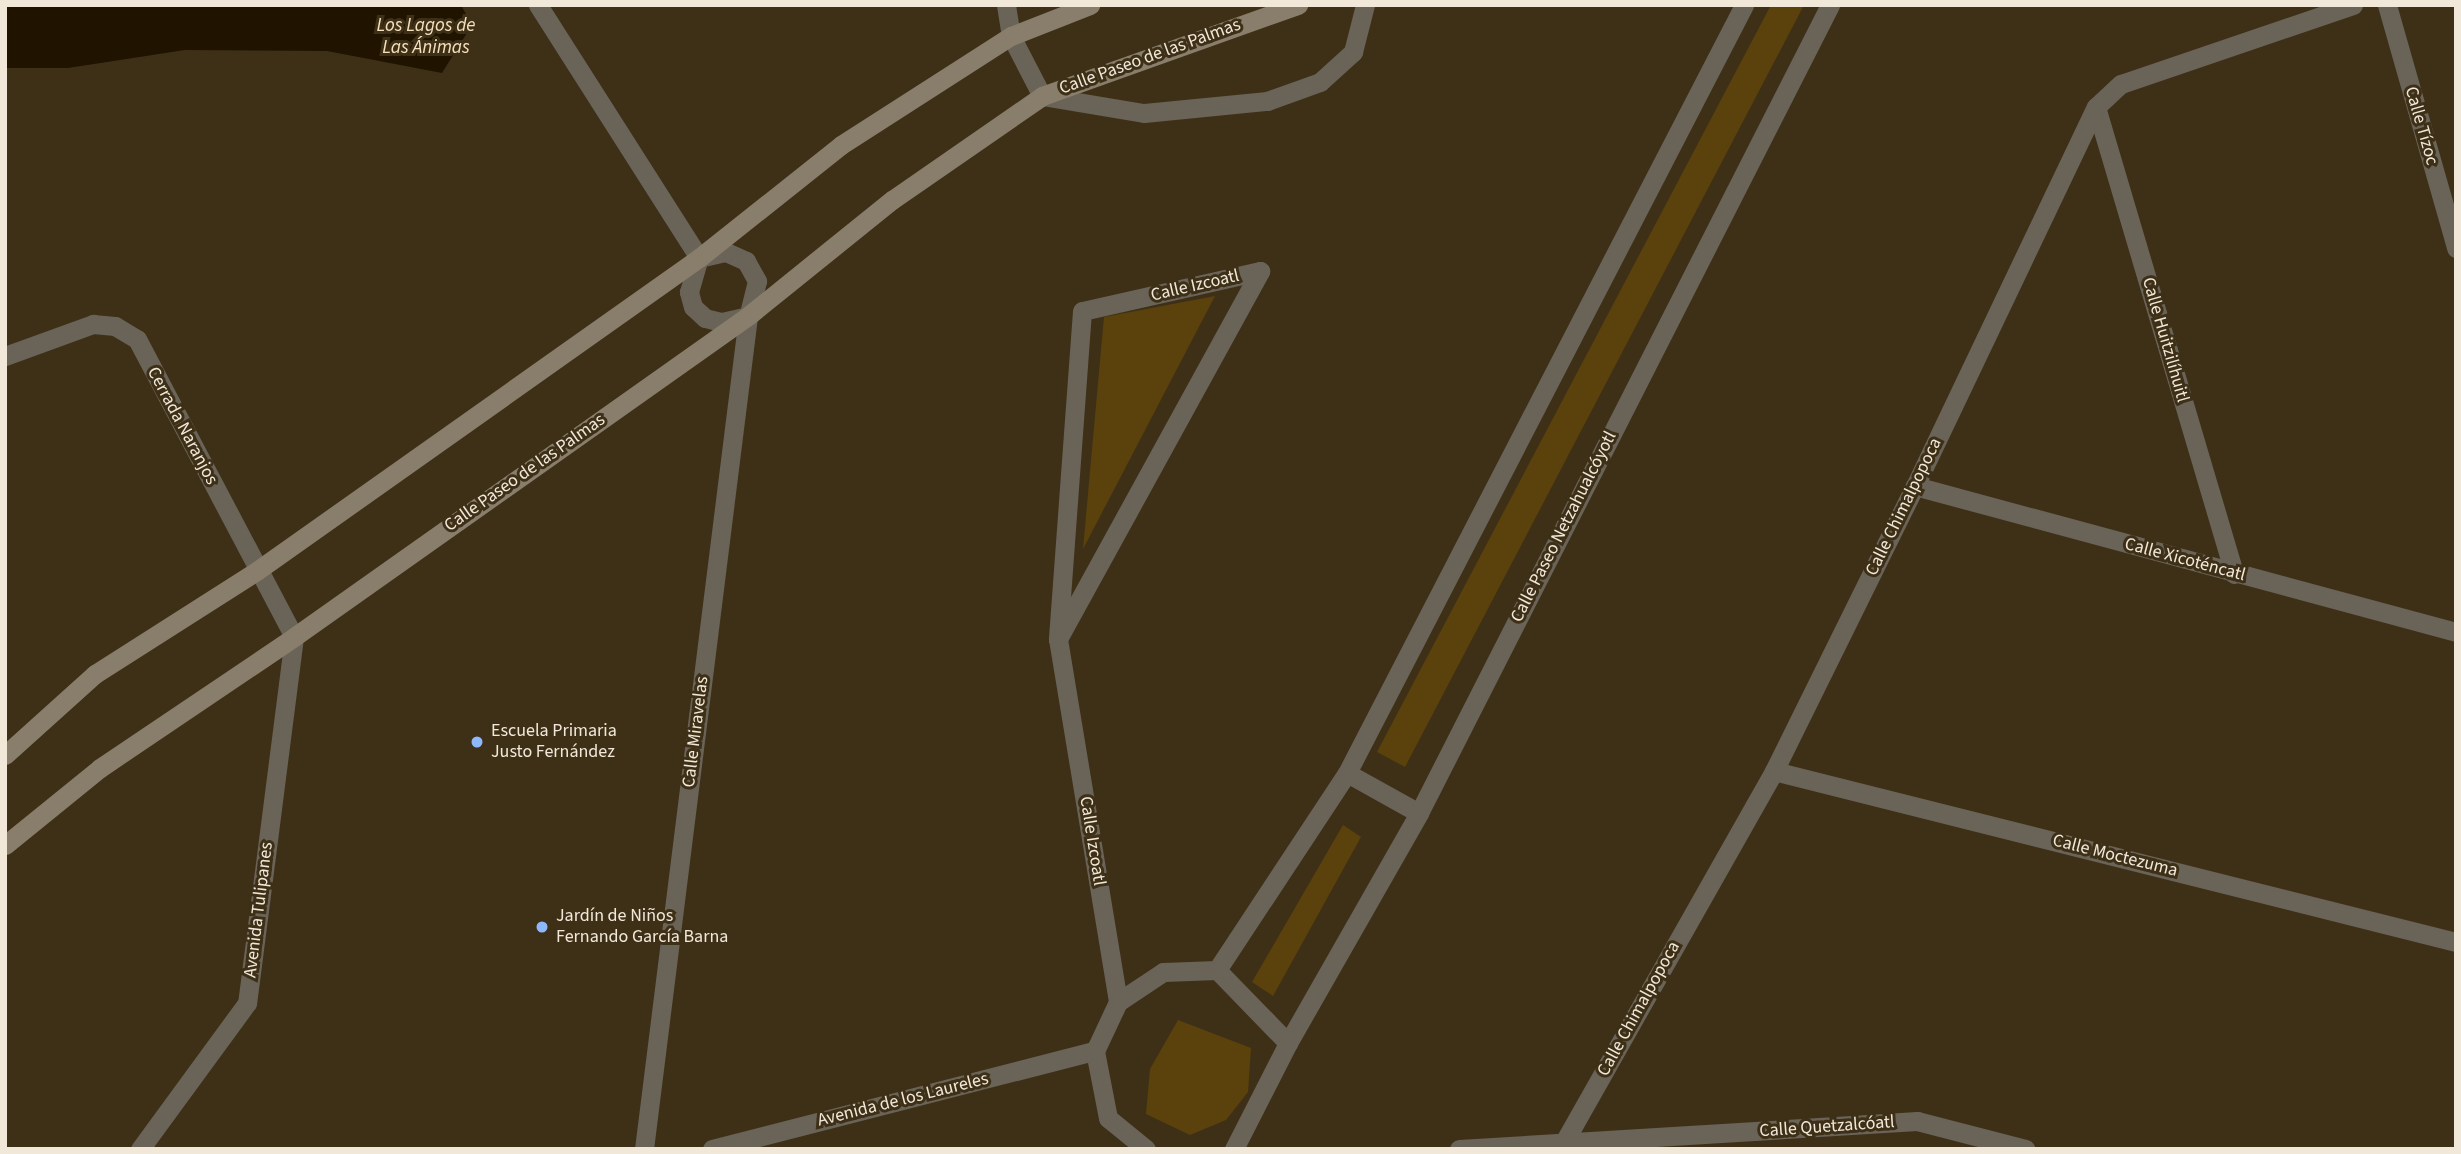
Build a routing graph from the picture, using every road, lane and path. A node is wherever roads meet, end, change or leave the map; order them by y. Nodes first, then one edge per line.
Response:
1 (538, 5) edge
2 (1006, 5) edge
3 (1090, 5) edge
4 (1298, 5) edge
5 (1365, 5) edge
6 (1744, 5) edge
7 (1830, 5) edge
8 (2353, 5) edge
9 (2386, 5) edge
10 (1012, 36) junction
11 (1042, 96) junction
12 (2096, 107) junction
13 (2456, 247) edge
14 (699, 258) junction
15 (748, 316) junction
16 (5, 356) edge
17 (1915, 486) junction
18 (258, 570) junction
19 (2234, 574) junction
20 (2456, 632) edge
21 (294, 637) junction
22 (1058, 639) junction
23 (5, 755) edge
24 (1774, 771) junction
25 (1347, 773) junction
26 (1419, 813) junction
27 (5, 845) edge
28 (2456, 942) edge
29 (1217, 970) junction
30 (1118, 1002) junction
31 (1288, 1043) junction
32 (1095, 1051) junction
33 (1563, 1144) junction
34 (140, 1149) edge
35 (644, 1149) edge
36 (712, 1149) edge
37 (1146, 1149) edge
38 (1234, 1149) edge
39 (1459, 1149) edge
40 (2025, 1149) edge

1 - 14 street
2 - 10 street, Calle Paseo de las Palmas
3 - 10 main road
4 - 11 main road, Calle Paseo de las Palmas
5 - 11 street, Calle Paseo de las Palmas
6 - 25 street
7 - 26 street, Calle Paseo Netzahualcóyotl
8 - 12 street, Calle Chimalpopoca
9 - 13 street, Calle Tízoc
10 - 11 street, Calle Paseo de las Palmas
10 - 14 main road
11 - 15 main road, Calle Paseo de las Palmas
12 - 17 street, Calle Chimalpopoca
12 - 19 street, Calle Huitzilíhuitl
14 - 15 street
14 - 15 street
14 - 18 main road
15 - 21 main road, Calle Paseo de las Palmas
15 - 35 street, Calle Miravelas
16 - 18 street, Cerrada Naranjos
17 - 19 street, Calle Xicoténcatl
17 - 24 street, Calle Chimalpopoca
18 - 21 street, Cerrada Naranjos
18 - 23 main road
19 - 20 street, Calle Xicoténcatl
21 - 27 main road, Calle Paseo de las Palmas
21 - 34 street, Avenida Tulipanes
22 - 22 street, Calle Izcoatl
22 - 30 street, Calle Izcoatl
24 - 28 street, Calle Moctezuma
24 - 33 street, Calle Chimalpopoca
25 - 26 street
25 - 29 street
26 - 31 street, Calle Paseo Netzahualcóyotl
29 - 30 street
29 - 31 street
30 - 32 street
31 - 38 street, Calle Paseo Netzahualcóyotl
32 - 36 street, Avenida de los Laureles
32 - 37 street
33 - 39 street, Calle Quetzalcóatl
33 - 40 street, Calle Quetzalcóatl

